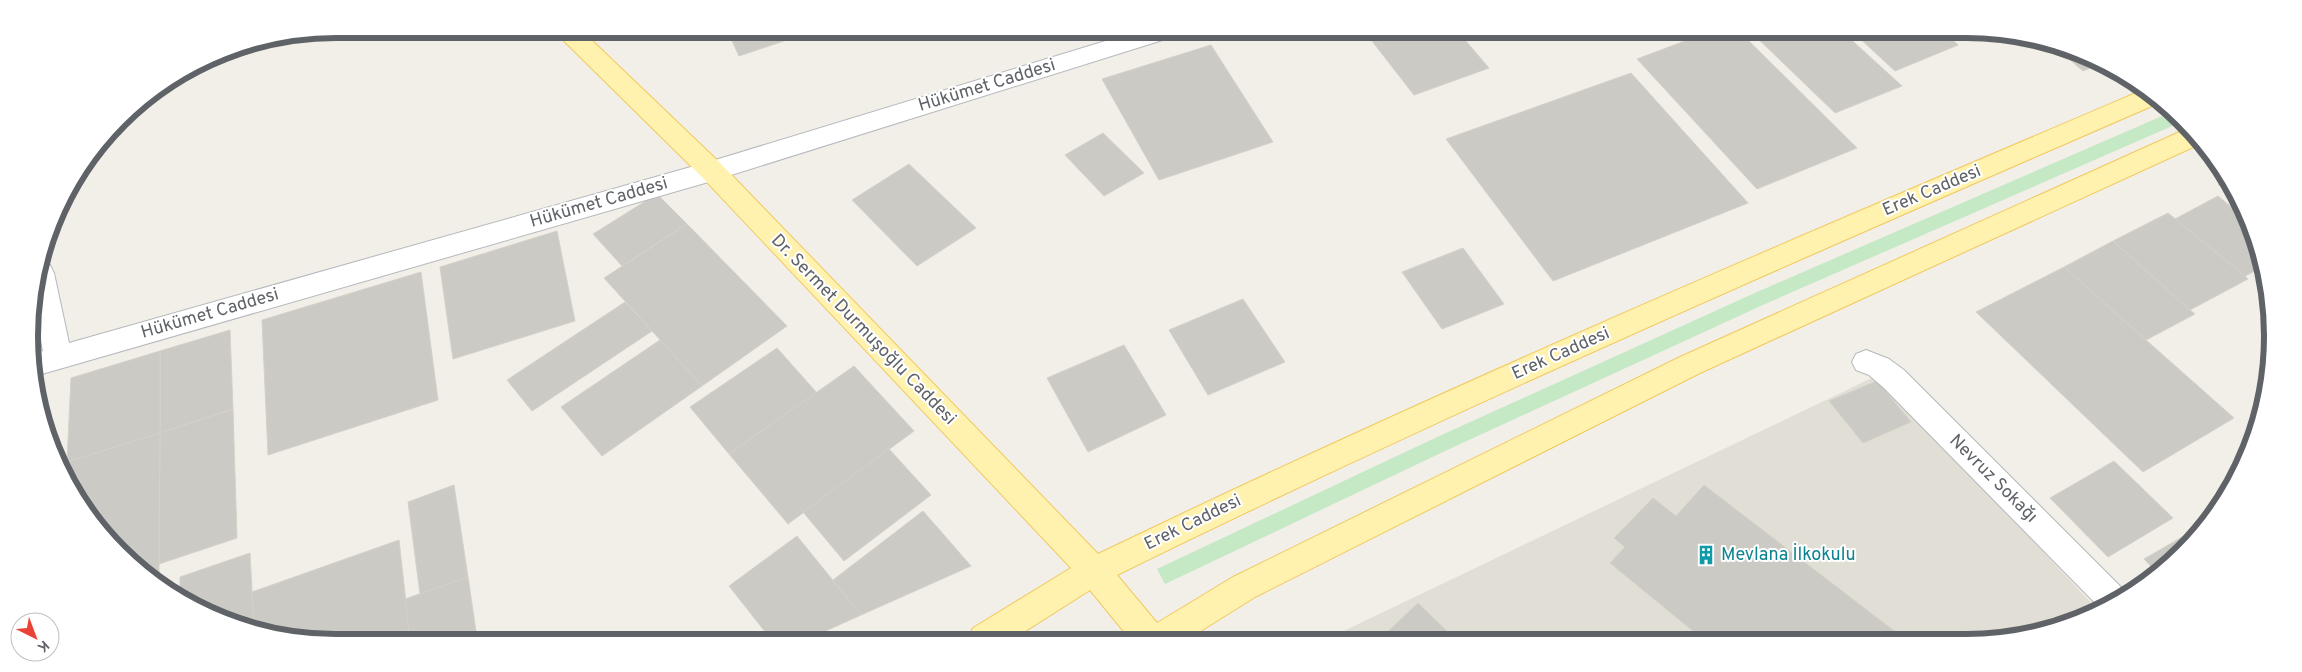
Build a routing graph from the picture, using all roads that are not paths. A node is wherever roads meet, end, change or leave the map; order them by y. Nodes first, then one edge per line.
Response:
1 (575, 38) edge
2 (1142, 38) edge
3 (2147, 98) edge
4 (2190, 139) edge
5 (712, 171) junction
6 (42, 286) edge
7 (46, 361) edge
8 (1866, 362) dead end
9 (1094, 571) junction
10 (2111, 597) edge
11 (992, 634) edge
12 (1146, 634) edge
13 (1167, 634) edge

1 - 5 main road, Dr. Sermet Durmuşoğlu Caddesi
2 - 5 street, Hükümet Caddesi
3 - 9 main road, Erek Caddesi
4 - 13 main road
5 - 7 street, Hükümet Caddesi
5 - 9 main road, Dr. Sermet Durmuşoğlu Caddesi
6 - 7 street
8 - 10 street, Nevruz Sokağı
9 - 11 main road, Erek Caddesi
9 - 12 main road, Dr. Sermet Durmuşoğlu Caddesi

